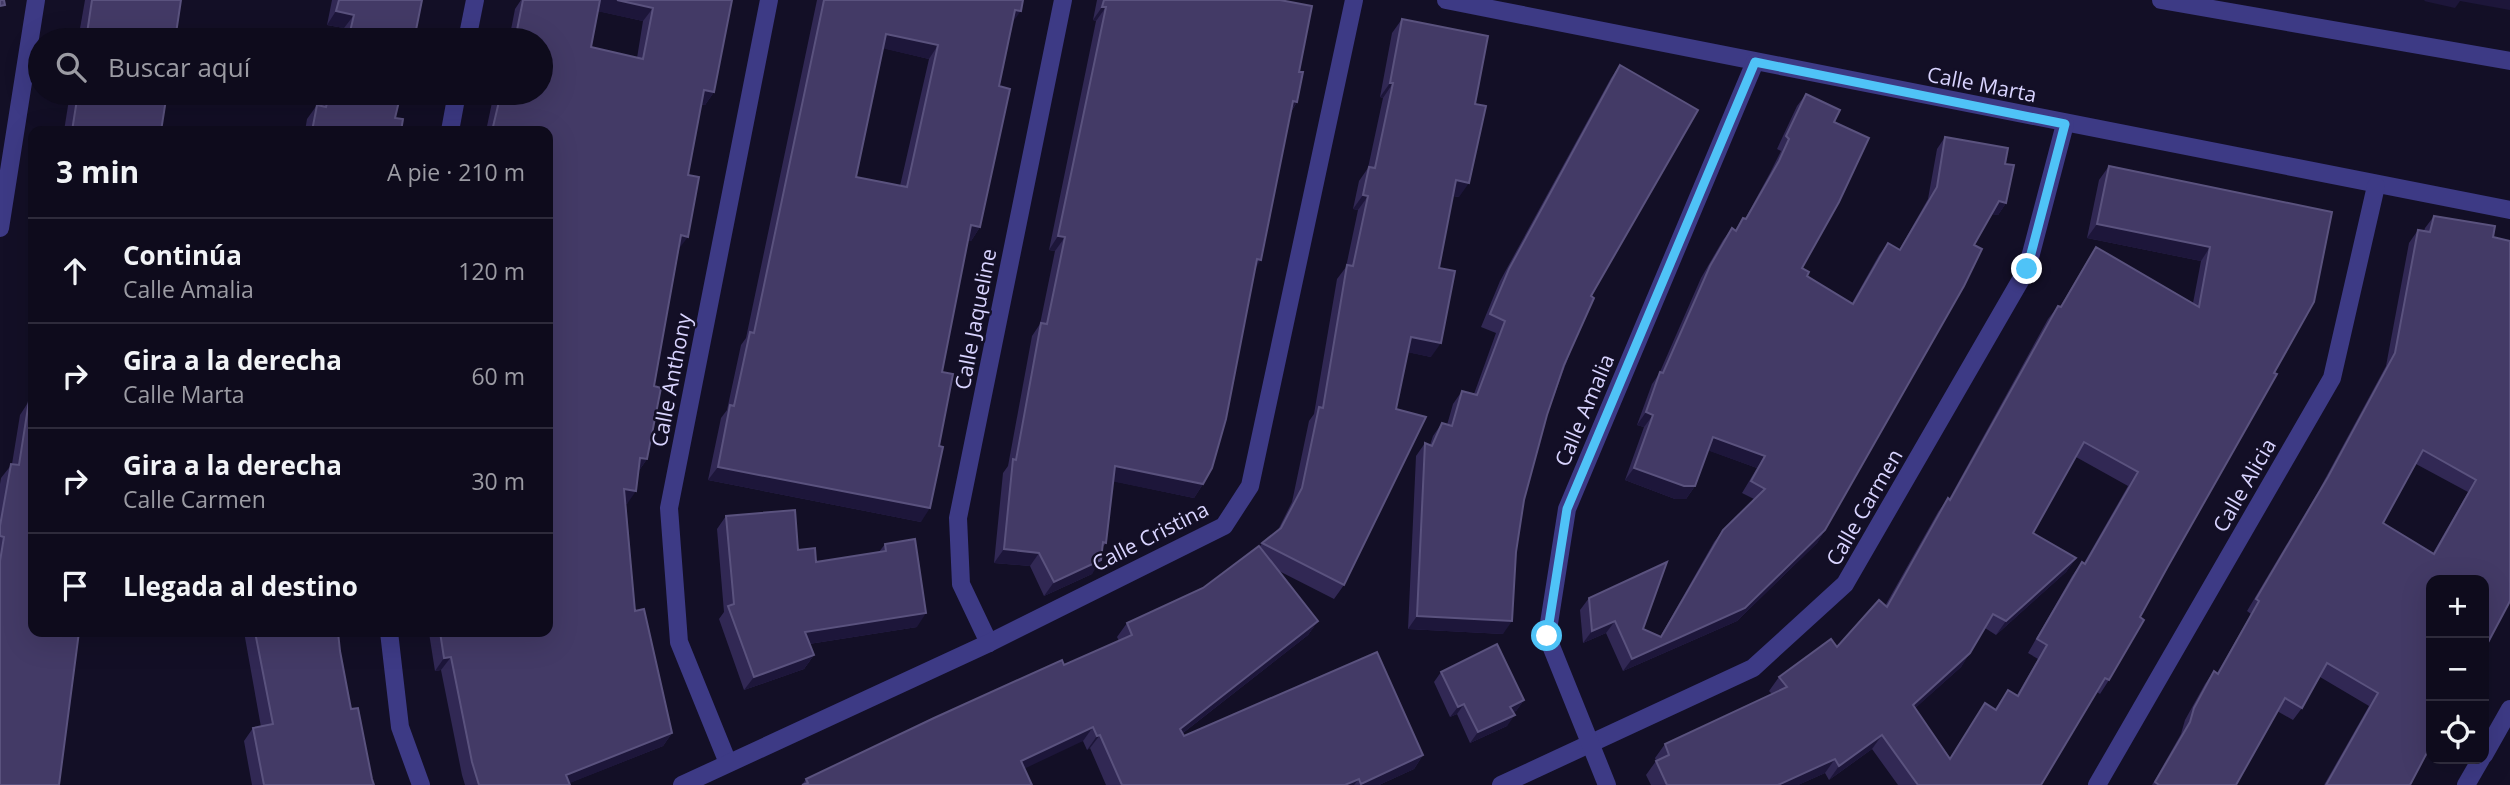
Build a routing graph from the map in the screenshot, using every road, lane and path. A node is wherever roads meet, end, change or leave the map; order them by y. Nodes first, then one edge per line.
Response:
1 (36, 0) edge
2 (475, 0) edge
3 (769, 0) edge
4 (1063, 0) edge
5 (1354, 0) edge
6 (1446, 0) edge
7 (2163, 0) edge
8 (32, 28) edge
9 (469, 28) edge
10 (28, 51) edge
11 (2510, 61) edge
12 (1755, 62) junction
13 (455, 105) edge
14 (2065, 124) junction
15 (451, 126) edge
16 (2376, 186) junction
17 (2510, 210) edge
18 (0, 228) edge
19 (390, 637) edge
20 (989, 643) junction
21 (2510, 709) edge
22 (1588, 745) junction
23 (2489, 746) edge
24 (728, 763) junction
25 (2479, 764) edge
26 (421, 785) edge
27 (682, 785) edge
28 (1501, 785) edge
29 (1607, 785) edge
30 (2097, 785) edge
31 (2466, 785) edge

1 - 8 street
2 - 9 street
3 - 24 street, Calle Anthony
4 - 20 street, Calle Jaqueline
5 - 20 street, Calle Cristina
6 - 12 street, Calle Marta
7 - 11 street
10 - 18 street
12 - 14 street, Calle Marta
12 - 22 street, Calle Amalia
13 - 15 street
14 - 16 street, Calle Marta
14 - 22 street, Calle Carmen
16 - 17 street, Calle Marta
16 - 30 street, Calle Alicia
19 - 26 street
20 - 24 street, Calle Cristina
21 - 23 street
22 - 28 street, Calle Carmen
22 - 29 street, Calle Amalia
24 - 27 street, Calle Cristina
25 - 31 street

